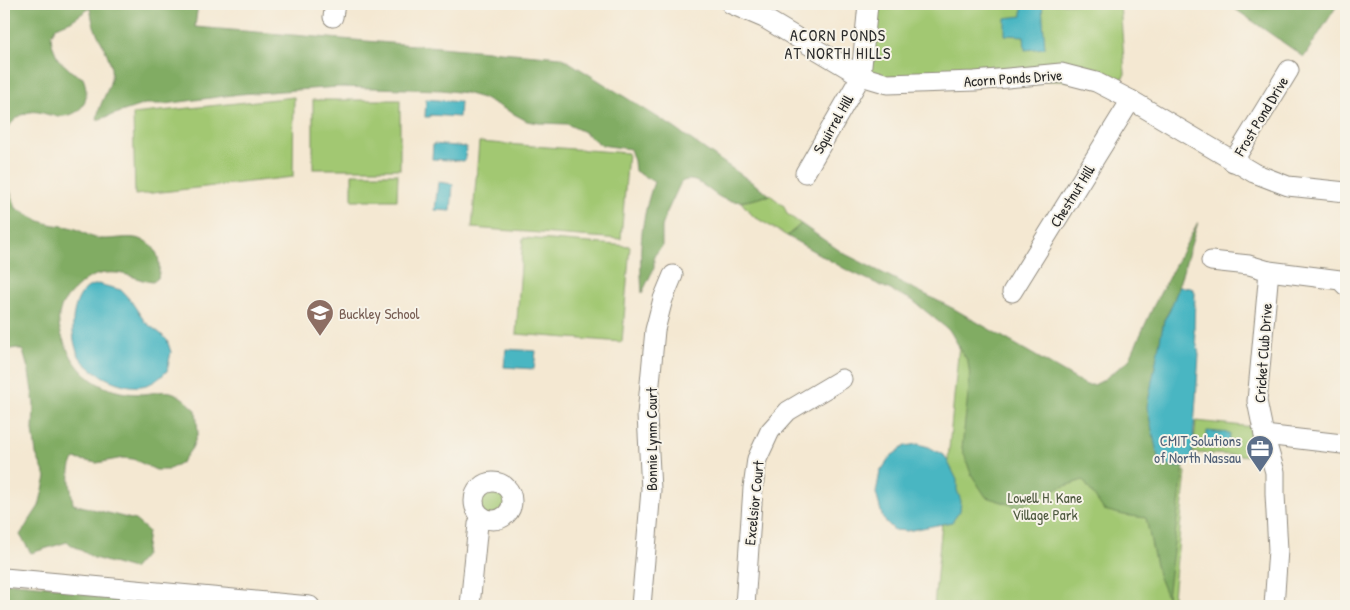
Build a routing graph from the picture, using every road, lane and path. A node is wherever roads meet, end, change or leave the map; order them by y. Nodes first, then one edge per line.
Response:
1 (731, 4) edge
2 (868, 4) edge
3 (1289, 70) dead end
4 (861, 76) junction
5 (1131, 100) junction
6 (1233, 162) junction
7 (805, 173) dead end
8 (1346, 192) edge
9 (1211, 261) dead end
10 (1269, 271) junction
11 (673, 275) dead end
12 (1346, 286) edge
13 (1012, 292) dead end
14 (842, 379) dead end
15 (1264, 435) junction
16 (1295, 439) junction
17 (1346, 442) edge
18 (1275, 472) junction
19 (481, 516) dead end
20 (4, 578) edge
21 (310, 606) edge
22 (470, 606) edge
23 (641, 606) edge
24 (745, 606) edge
25 (1274, 606) edge

1 - 4 street, Acorn Ponds Drive
2 - 4 street
3 - 6 street, Frost Pond Drive
4 - 5 street, Acorn Ponds Drive
4 - 7 street, Squirrel Hill
5 - 6 street, Acorn Ponds Drive
5 - 13 street, Chestnut Hill
6 - 8 street, Acorn Ponds Drive
9 - 10 street
10 - 12 street
10 - 15 street, Cricket Club Drive
11 - 23 street, Bonnie Lynm Court
14 - 24 street, Excelsior Court
15 - 16 street
15 - 18 street, Cricket Club Drive
16 - 17 street
16 - 18 street, Cricket Club Drive
18 - 25 street, Cricket Club Drive
19 - 22 street
20 - 21 street

